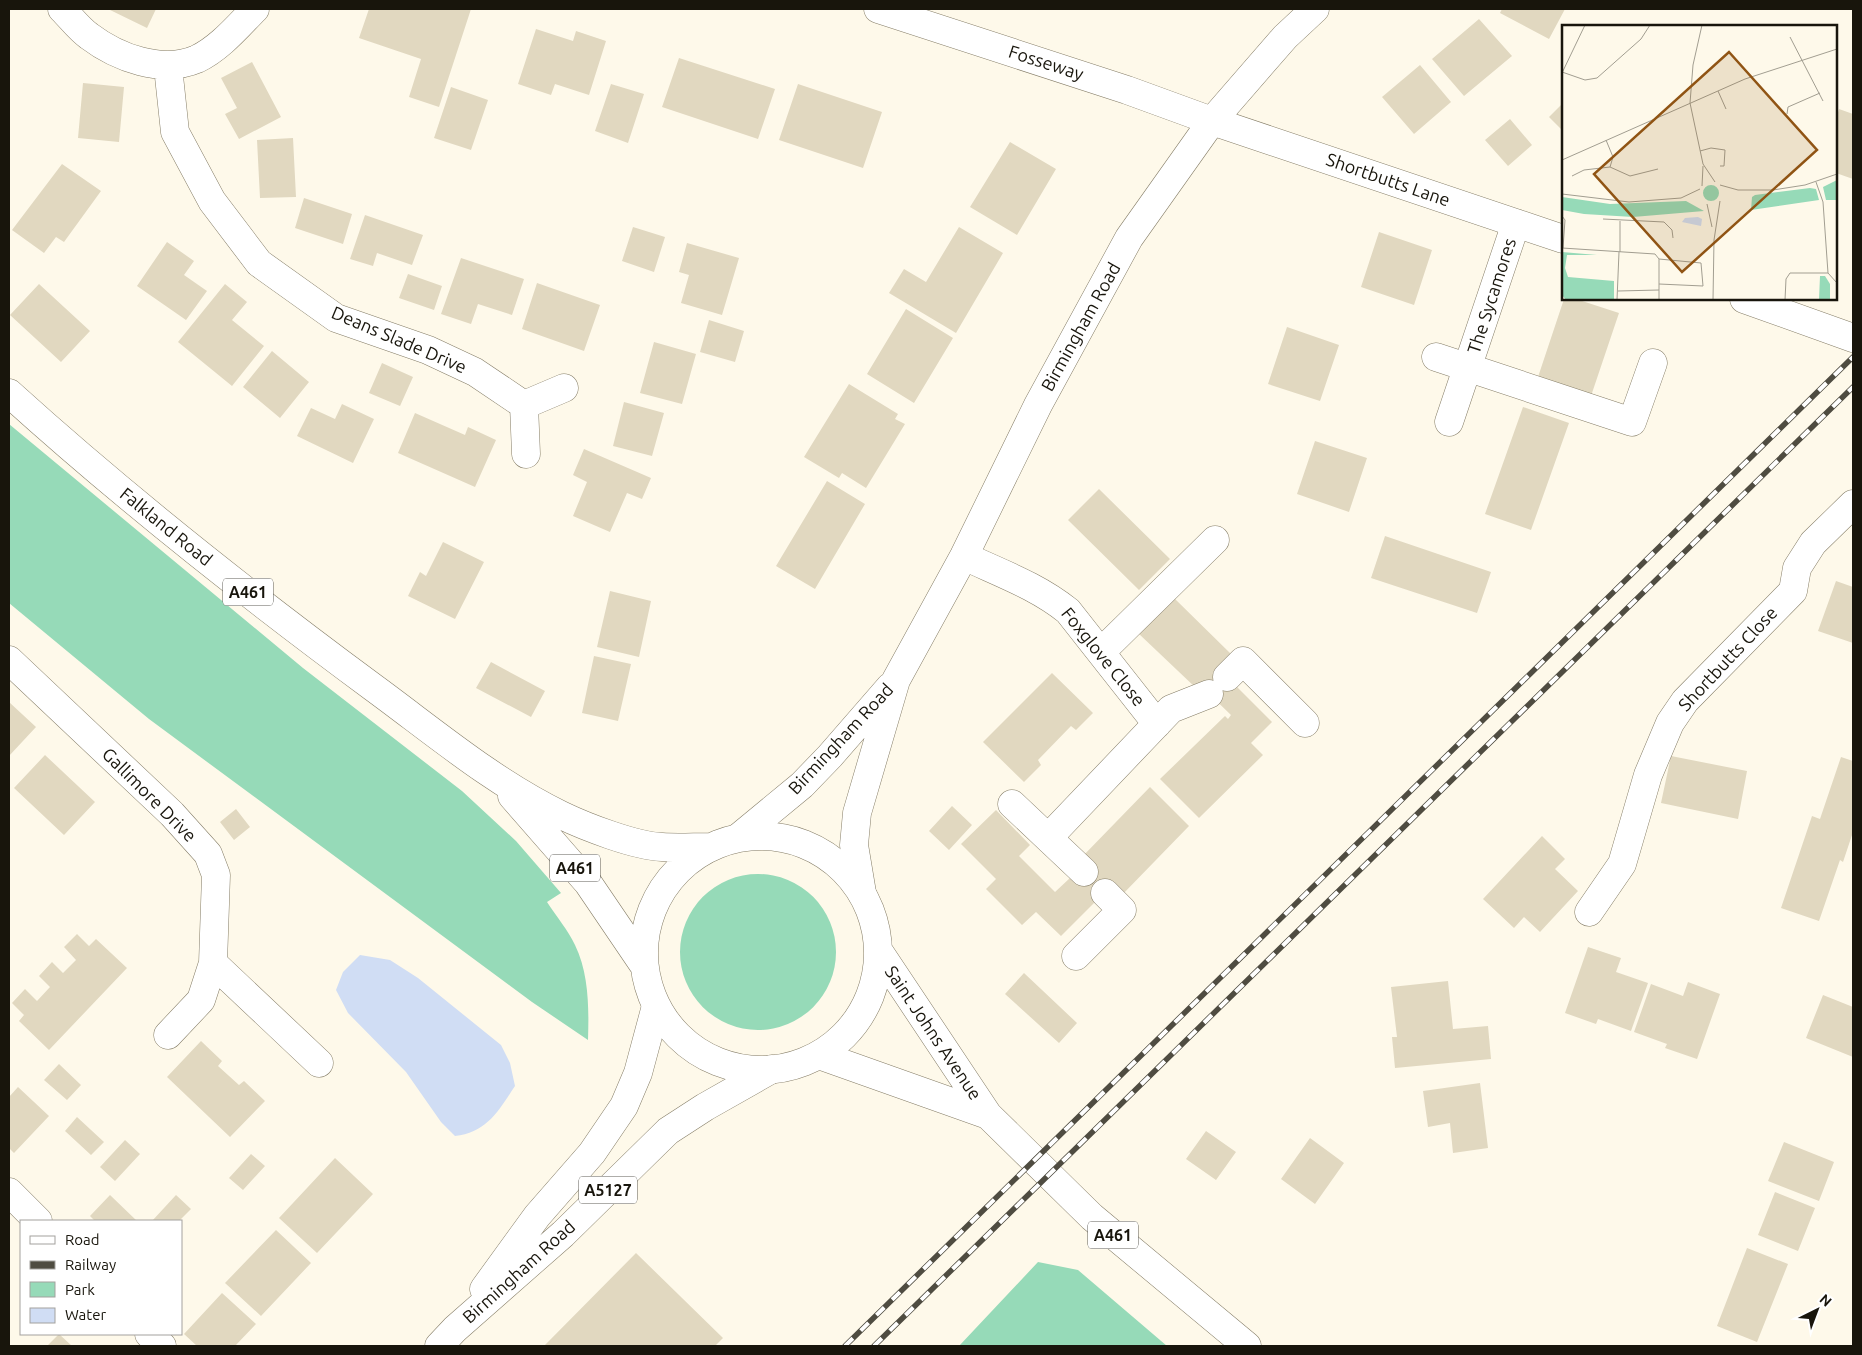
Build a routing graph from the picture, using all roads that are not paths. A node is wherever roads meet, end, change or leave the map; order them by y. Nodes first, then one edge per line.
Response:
1 (62, 9) edge
2 (255, 9) edge
3 (878, 9) edge
4 (1315, 9) edge
5 (168, 67) junction
6 (1212, 121) junction
7 (1516, 224) junction
8 (1562, 239) edge
9 (1747, 300) edge
10 (1853, 338) edge
11 (1436, 357) dead end
12 (1653, 363) dead end
13 (1468, 368) junction
14 (564, 388) dead end
15 (9, 393) edge
16 (524, 405) junction
17 (1449, 422) dead end
18 (526, 454) dead end
19 (1853, 504) edge
20 (1215, 540) dead end
21 (964, 556) junction
22 (1101, 652) junction
23 (9, 660) edge
24 (896, 680) junction
25 (1164, 716) junction
26 (1305, 723) dead end
27 (497, 779) junction
28 (1012, 804) dead end
29 (739, 837) junction
30 (1048, 838) junction
31 (709, 847) junction
32 (1084, 872) dead end
33 (862, 893) junction
34 (1105, 893) dead end
35 (1589, 912) dead end
36 (878, 950) junction
37 (1076, 956) dead end
38 (212, 963) junction
39 (643, 964) junction
40 (656, 1006) junction
41 (168, 1035) dead end
42 (819, 1056) junction
43 (319, 1063) dead end
44 (772, 1069) junction
45 (988, 1115) junction
46 (9, 1192) edge
47 (37, 1220) edge
48 (150, 1335) edge
49 (447, 1338) edge
50 (162, 1346) edge
51 (1247, 1346) edge

1 - 5 main road
2 - 5 main road
3 - 6 main road, Fosseway
4 - 6 main road, Birmingham Road
5 - 16 main road, Deans Slade Drive
6 - 7 main road, Shortbutts Lane
6 - 21 main road, Birmingham Road
7 - 8 main road, Shortbutts Lane
7 - 13 main road, The Sycamores
9 - 10 main road
11 - 13 main road, The Sycamores
12 - 13 main road
13 - 17 main road, The Sycamores
14 - 16 main road
15 - 27 main road, Falkland Road / A461
16 - 18 main road
19 - 35 main road, Shortbutts Close
20 - 22 main road
21 - 22 main road, Foxglove Close
21 - 24 main road, Birmingham Road
22 - 25 main road, Foxglove Close
23 - 38 main road, Gallimore Drive
24 - 29 main road, Birmingham Road
24 - 33 main road, Birmingham Road
25 - 26 main road
25 - 30 main road, Foxglove Close
27 - 31 main road, Falkland Road / A461
27 - 39 main road, Falkland Road / A461
28 - 30 main road
29 - 31 main road
29 - 33 main road
30 - 32 main road
31 - 39 main road
33 - 36 main road
34 - 37 main road
36 - 42 main road
36 - 45 main road, Saint Johns Avenue / A461
38 - 41 main road, Gallimore Drive
38 - 43 main road
39 - 40 main road
40 - 44 main road
40 - 49 main road, Birmingham Road / A5127
42 - 44 main road
42 - 45 main road, Saint Johns Avenue / A461
44 - 49 main road, Birmingham Road / A5127
45 - 51 main road, Saint Johns Avenue / A461
46 - 47 main road
48 - 50 main road

